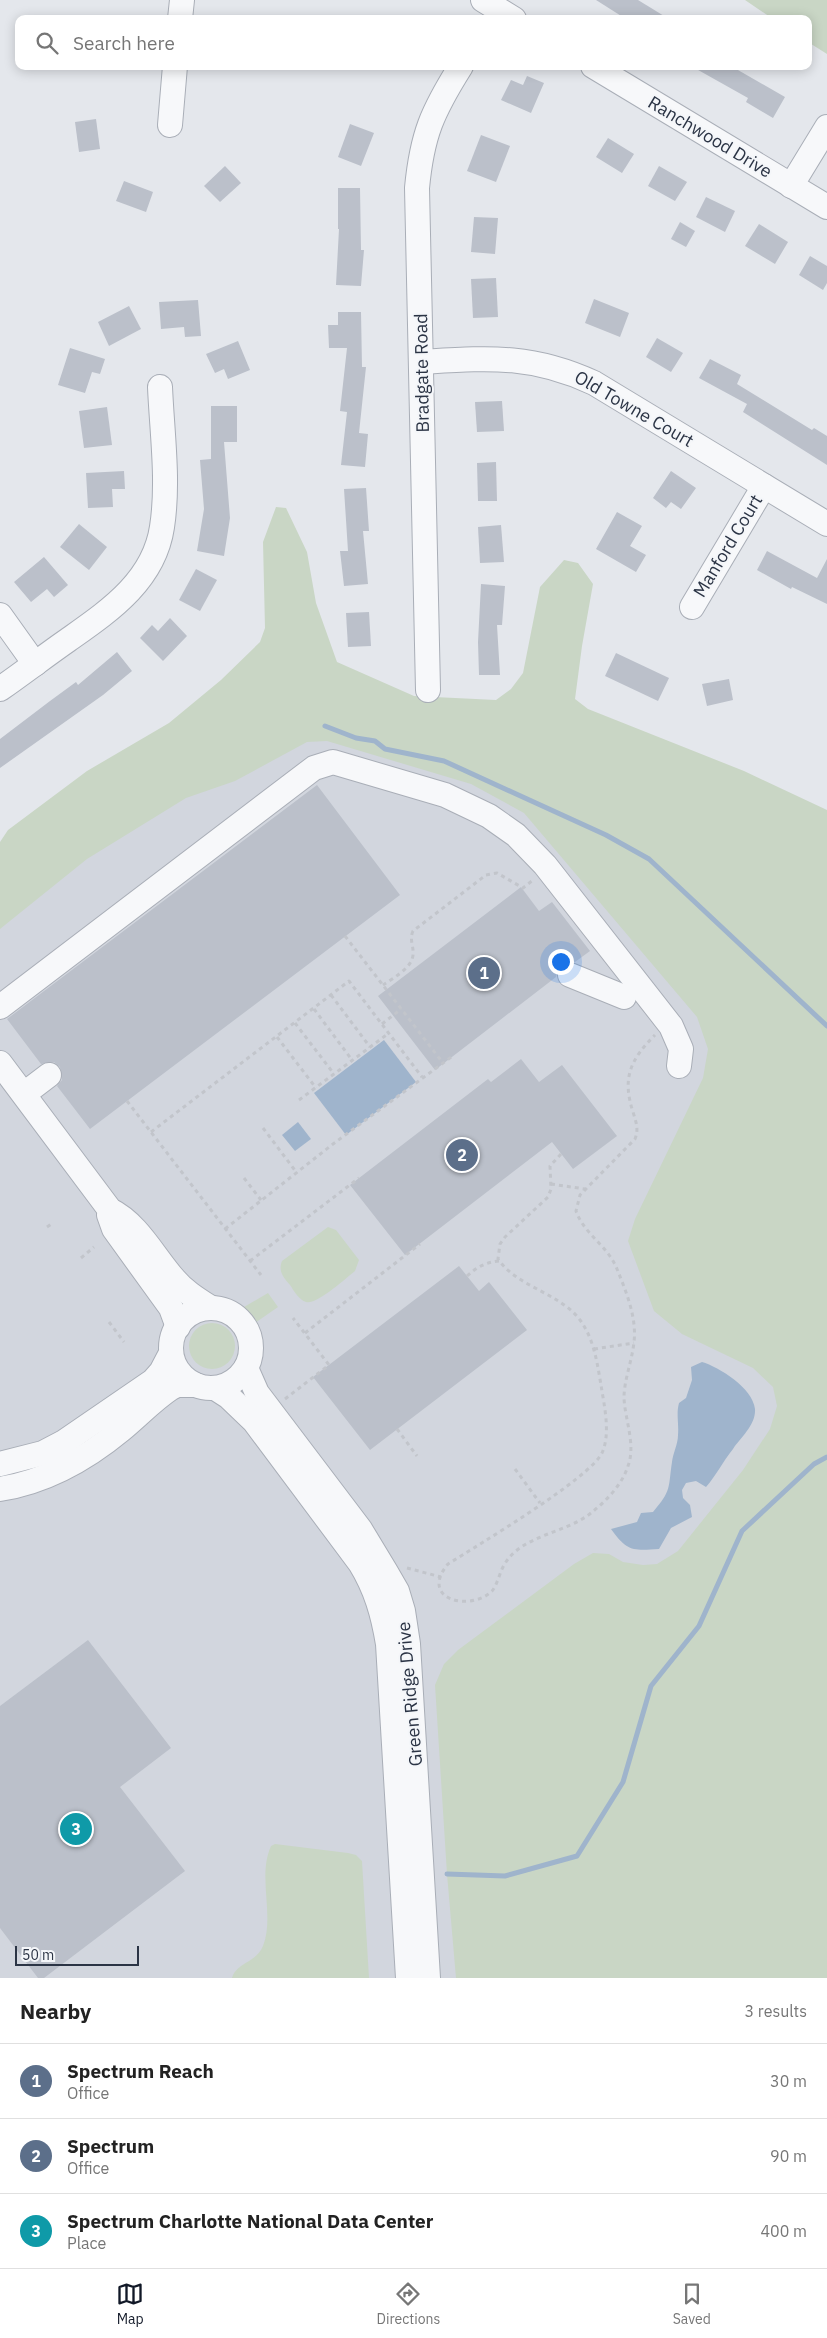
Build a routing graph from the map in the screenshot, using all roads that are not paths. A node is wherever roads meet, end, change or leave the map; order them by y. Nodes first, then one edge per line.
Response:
1 (182, 0) edge
2 (180, 15) edge
3 (175, 70) edge
4 (458, 70) edge
5 (600, 70) edge
6 (170, 125) dead end
7 (827, 127) edge
8 (791, 186) junction
9 (827, 207) edge
10 (421, 362) junction
11 (160, 387) dead end
12 (764, 486) junction
13 (827, 524) edge
14 (692, 607) dead end
15 (0, 615) edge
16 (35, 664) junction
17 (0, 689) edge
18 (428, 690) dead end
19 (570, 975) dead end
20 (624, 997) dead end
21 (0, 1007) edge
22 (0, 1063) edge
23 (679, 1066) dead end
24 (49, 1075) dead end
25 (24, 1094) junction
26 (110, 1210) junction
27 (211, 1308) junction
28 (178, 1326) junction
29 (171, 1353) junction
30 (246, 1368) junction
31 (205, 1386) junction
32 (0, 1464) edge
33 (0, 1489) edge
34 (408, 1978) edge
35 (428, 1978) edge

1 - 2 street
3 - 6 street
4 - 10 street, Bradgate Road
5 - 8 street, Ranchwood Drive
7 - 8 street
8 - 9 street, Ranchwood Drive
10 - 12 street, Old Towne Court
10 - 18 street, Bradgate Road
11 - 16 street
12 - 13 street, Old Towne Court
12 - 14 street, Manford Court
15 - 16 street
16 - 17 street
19 - 20 street
21 - 23 street
22 - 25 street
24 - 25 street
25 - 26 street
26 - 27 street
26 - 28 street
27 - 28 street
27 - 30 street
28 - 29 street
29 - 31 street
29 - 32 street
30 - 31 street
30 - 35 street, Green Ridge Drive
31 - 33 street
31 - 34 street, Green Ridge Drive

